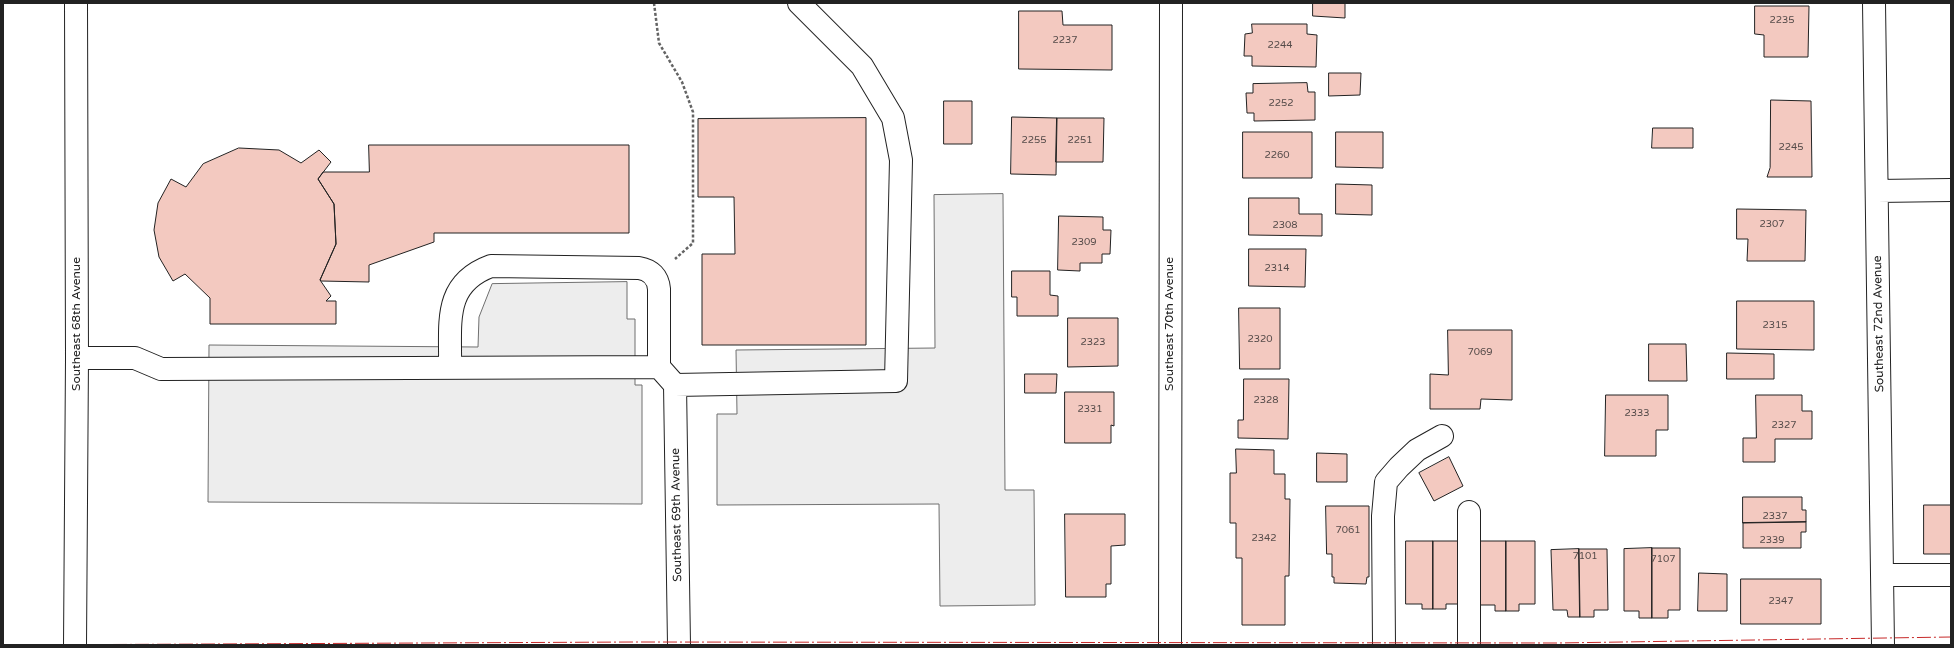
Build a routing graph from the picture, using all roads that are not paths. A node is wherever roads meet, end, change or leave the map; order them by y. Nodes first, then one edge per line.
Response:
1 (76, 3) edge
2 (799, 3) edge
3 (1171, 3) edge
4 (1874, 3) edge
5 (1951, 190) edge
6 (1877, 191) junction
7 (77, 358) junction
8 (659, 367) junction
9 (450, 368) junction
10 (675, 385) junction
11 (1442, 436) dead end
12 (1469, 512) dead end
13 (1951, 574) edge
14 (1883, 575) junction
15 (75, 645) edge
16 (679, 645) edge
17 (1170, 645) edge
18 (1384, 645) edge
19 (1469, 645) edge
20 (1883, 645) edge

1 - 7 street, Southeast 68th Avenue
2 - 10 street
3 - 17 street, Southeast 70th Avenue
4 - 6 street, Southeast 72nd Avenue
5 - 6 street
6 - 14 street, Southeast 72nd Avenue
7 - 9 street
7 - 15 street, Southeast 68th Avenue
8 - 9 street
8 - 9 street
8 - 10 street
10 - 16 street, Southeast 69th Avenue
11 - 18 street
12 - 19 street
13 - 14 street
14 - 20 street, Southeast 72nd Avenue

